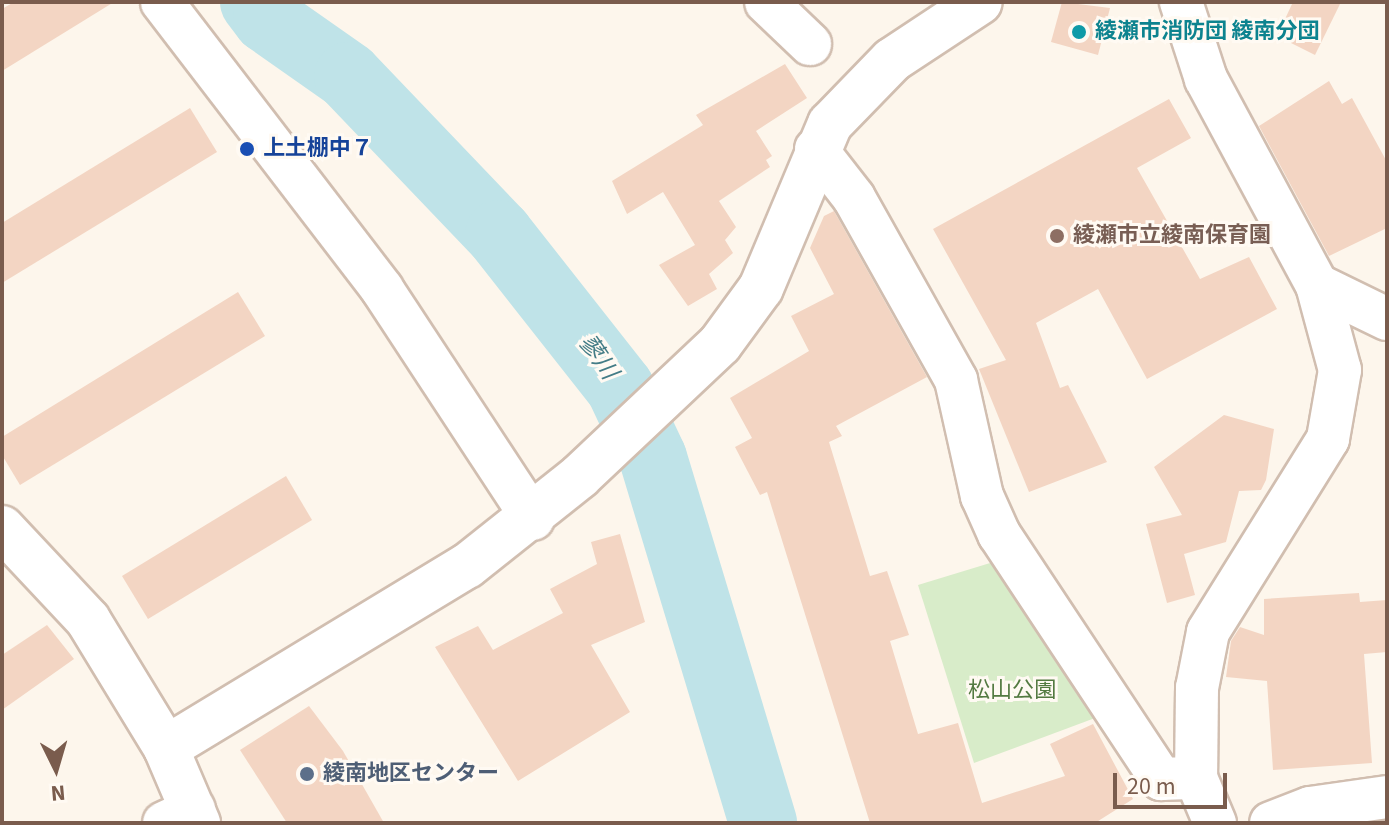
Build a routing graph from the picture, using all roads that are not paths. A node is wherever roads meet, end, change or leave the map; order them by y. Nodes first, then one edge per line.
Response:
1 (162, 2) edge
2 (766, 2) edge
3 (980, 2) edge
4 (1181, 2) edge
5 (810, 44) dead end
6 (816, 149) junction
7 (1317, 285) junction
8 (1387, 319) edge
9 (533, 519) junction
10 (2, 528) edge
11 (166, 748) junction
12 (1196, 778) junction
13 (1387, 797) edge
14 (185, 818) edge
15 (1215, 823) edge
16 (1271, 823) edge

1 - 9 street
2 - 5 street
3 - 6 street
4 - 7 street
6 - 9 street
6 - 12 street
7 - 8 street
7 - 12 street
9 - 11 street
10 - 11 street
11 - 14 street
12 - 15 street
13 - 16 street

